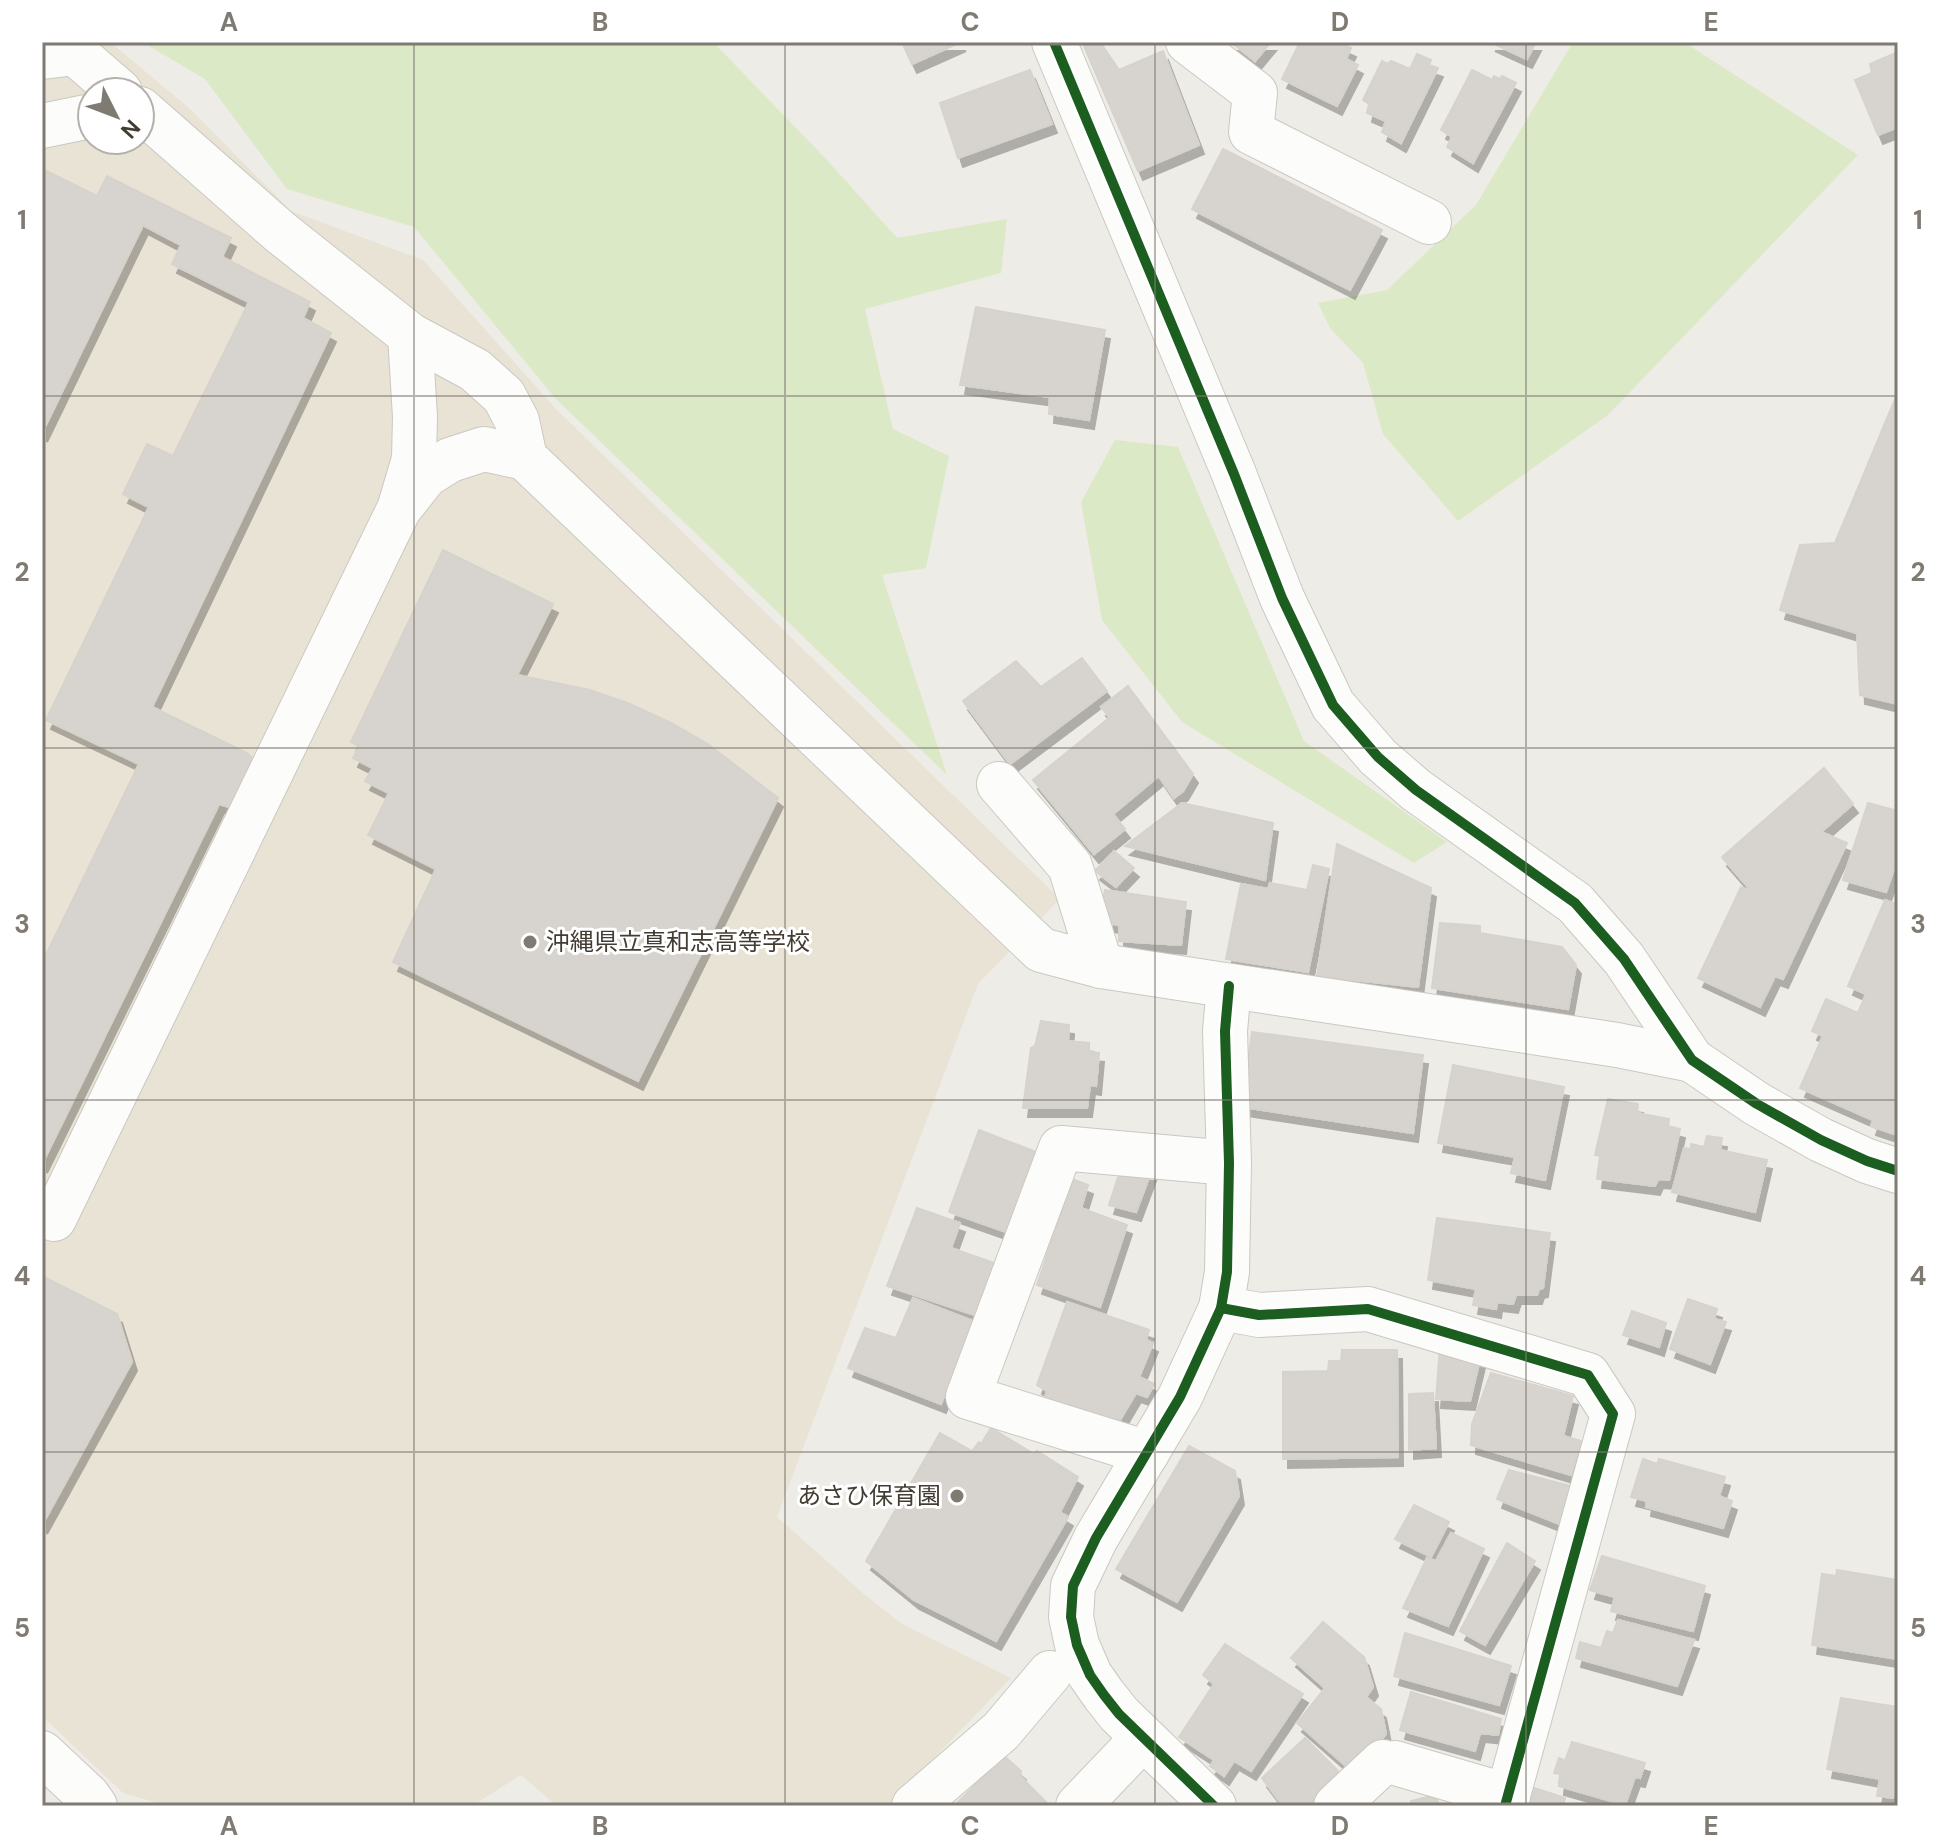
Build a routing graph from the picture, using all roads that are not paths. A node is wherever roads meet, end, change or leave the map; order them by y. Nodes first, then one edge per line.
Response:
1 (1054, 42) edge
2 (1188, 42) edge
3 (42, 57) edge
4 (102, 76) edge
5 (76, 119) edge
6 (156, 123) edge
7 (42, 126) edge
8 (154, 156) edge
9 (1429, 222) dead end
10 (280, 232) junction
11 (410, 335) junction
12 (525, 458) junction
13 (399, 509) junction
14 (999, 784) dead end
15 (1101, 966) junction
16 (1229, 986) junction
17 (1692, 1060) junction
18 (1229, 1163) junction
19 (1898, 1171) edge
20 (42, 1213) edge
21 (1221, 1308) junction
22 (1147, 1453) junction
23 (1050, 1673) dead end
24 (1143, 1738) junction
25 (42, 1753) edge
26 (1507, 1801) edge
27 (95, 1806) edge
28 (914, 1806) edge
29 (1078, 1806) edge
30 (1214, 1806) edge
31 (1336, 1806) edge

1 - 17 street
2 - 9 street
3 - 4 street
5 - 7 street
6 - 10 street
8 - 10 street
10 - 11 street
11 - 12 street
11 - 13 street
12 - 13 street
12 - 15 street
13 - 20 street
14 - 15 street
15 - 16 street
16 - 17 street
16 - 18 street
17 - 19 street
18 - 21 street
18 - 22 street
21 - 22 street
21 - 26 street
22 - 24 street
23 - 28 street
24 - 29 street
24 - 30 street
25 - 27 street
26 - 31 street

